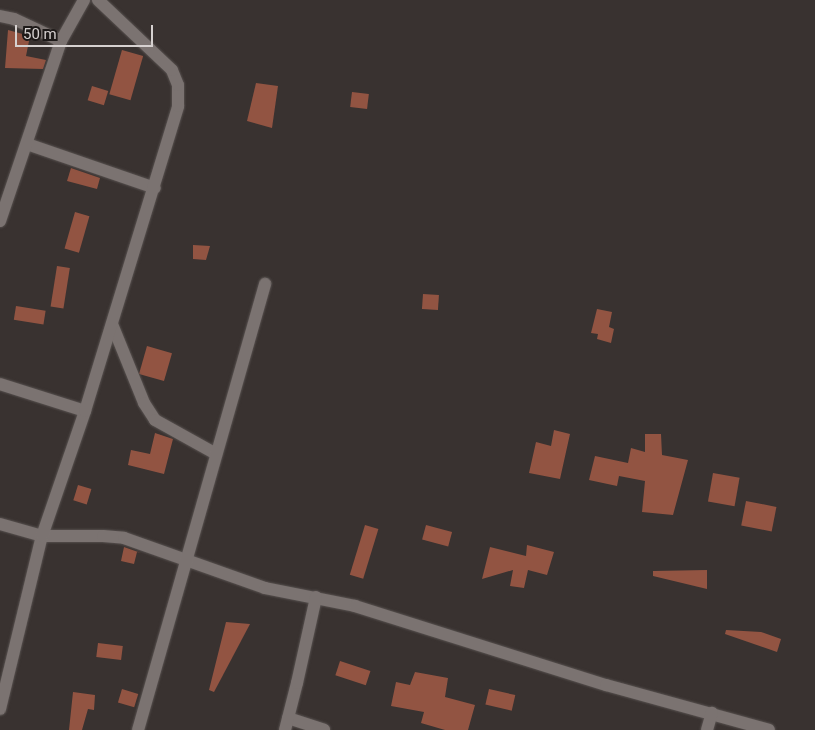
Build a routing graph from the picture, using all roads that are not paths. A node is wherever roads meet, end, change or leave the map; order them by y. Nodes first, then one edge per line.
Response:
1 (84, 0) edge
2 (98, 0) edge
3 (0, 16) edge
4 (61, 41) junction
5 (27, 144) junction
6 (155, 188) junction
7 (0, 221) edge
8 (265, 284) dead end
9 (112, 324) junction
10 (0, 384) edge
11 (85, 411) junction
12 (216, 454) junction
13 (0, 524) edge
14 (42, 536) junction
15 (185, 559) junction
16 (316, 597) junction
17 (4, 674) edge
18 (0, 709) edge
19 (712, 713) junction
20 (286, 724) edge
21 (138, 730) edge
22 (324, 730) edge
23 (707, 730) edge
24 (769, 730) edge

1 - 4 street
2 - 6 street
3 - 4 street
4 - 5 street
5 - 6 street
5 - 7 street
6 - 9 street
8 - 12 street
9 - 11 street
9 - 12 street
10 - 11 street
11 - 14 street
12 - 15 street
13 - 14 street
14 - 15 street
14 - 17 street
15 - 16 street
15 - 21 street
16 - 19 street
16 - 20 street
17 - 18 street
19 - 23 street
19 - 24 street
20 - 22 street

